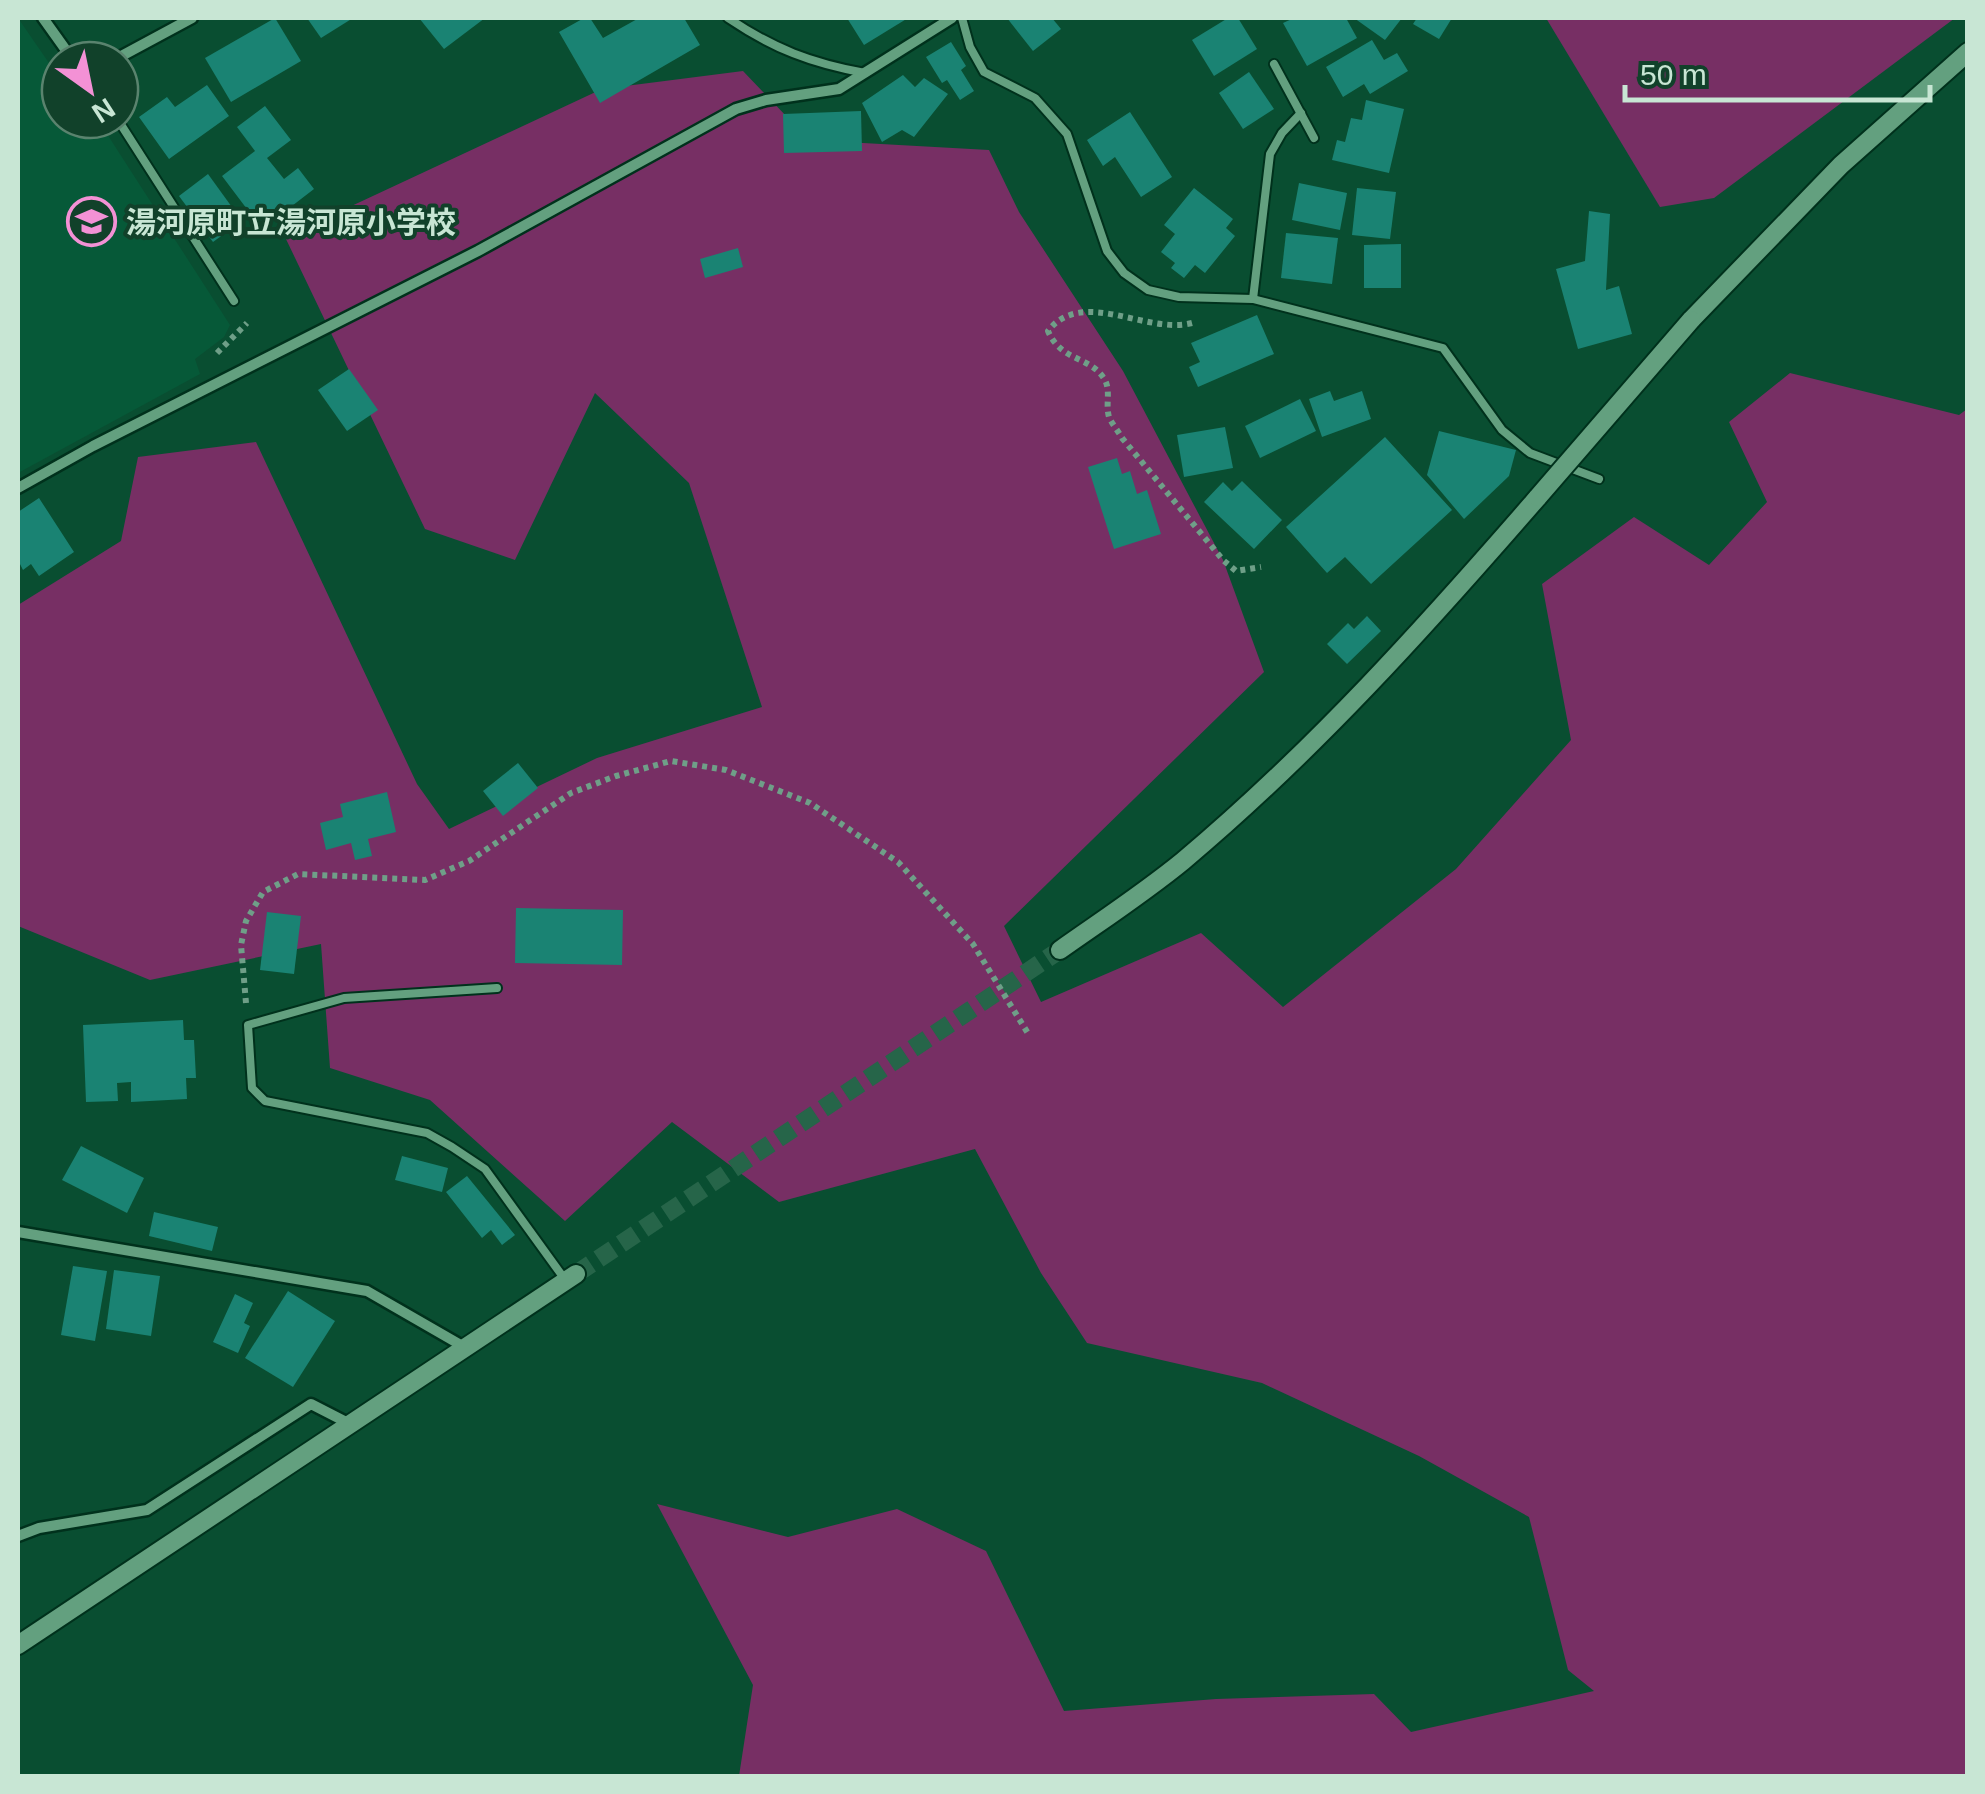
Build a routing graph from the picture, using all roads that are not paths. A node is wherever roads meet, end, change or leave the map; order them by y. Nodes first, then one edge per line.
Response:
1 (43, 18) edge
2 (192, 18) edge
3 (728, 18) edge
4 (952, 18) edge
5 (962, 18) edge
6 (58, 40) edge
7 (140, 46) edge
8 (1968, 52) edge
9 (1274, 64) dead end
10 (866, 73) junction
11 (1301, 113) junction
12 (1314, 138) dead end
13 (131, 140) edge
14 (1254, 298) junction
15 (234, 302) road end
16 (1598, 479) dead end
17 (18, 488) edge
18 (1060, 950) tunnel mouth
19 (497, 988) dead end
20 (18, 1232) edge
21 (571, 1278) joint
22 (467, 1348) junction
23 (351, 1424) junction
24 (18, 1536) edge
25 (18, 1645) edge

1 - 6 street
2 - 7 street
3 - 10 lane
4 - 10 street
5 - 14 lane
8 - 18 street, bridge
9 - 11 lane
10 - 17 street
11 - 12 lane
11 - 14 lane
13 - 15 lane
14 - 16 lane
19 - 21 lane
20 - 22 street
21 - 22 street
22 - 23 street
23 - 24 street
23 - 25 street

